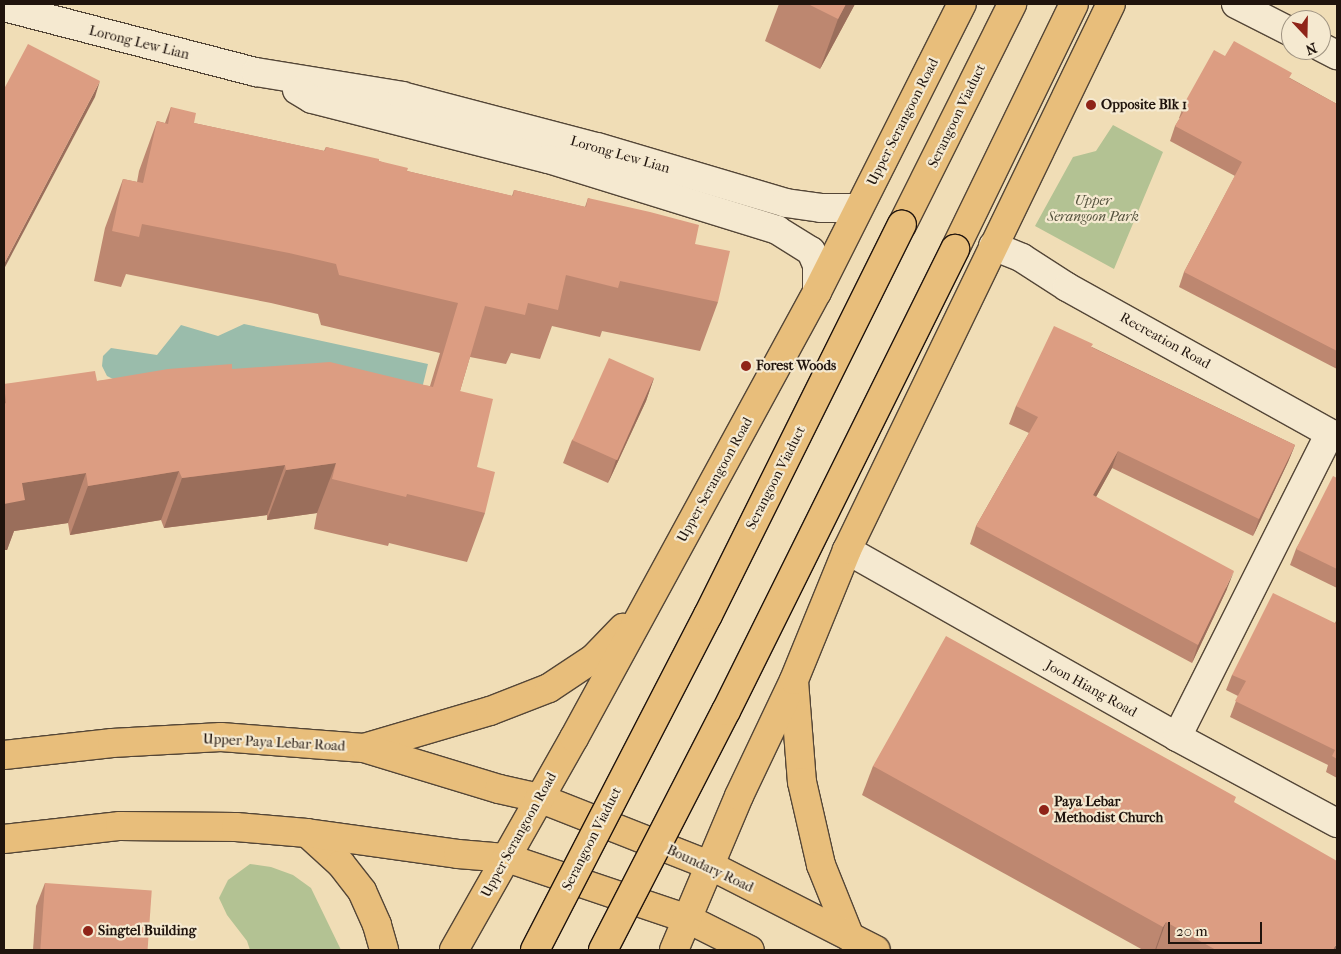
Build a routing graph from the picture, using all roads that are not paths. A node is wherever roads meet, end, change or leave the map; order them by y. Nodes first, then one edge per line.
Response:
1 (962, 4) edge
2 (1012, 4) edge
3 (1074, 4) edge
4 (1111, 4) edge
5 (1236, 4) edge
6 (4, 8) edge
7 (1281, 27) edge
8 (275, 76) junction
9 (383, 92) junction
10 (548, 159) junction
11 (858, 208) junction
12 (992, 246) junction
13 (817, 292) junction
14 (1334, 435) edge
15 (847, 550) junction
16 (649, 601) junction
17 (794, 680) junction
18 (1176, 737) junction
19 (364, 748) junction
20 (4, 755) edge
21 (539, 798) junction
22 (1337, 823) edge
23 (307, 833) junction
24 (4, 839) edge
25 (507, 858) junction
26 (710, 865) junction
27 (688, 919) junction
28 (850, 937) junction
29 (384, 950) edge
30 (454, 950) edge
31 (535, 950) edge
32 (603, 950) edge
33 (674, 950) edge
34 (750, 950) edge
35 (876, 950) edge

1 - 11 main road, Upper Serangoon Road
2 - 31 main road, Serangoon Viaduct, bridge
3 - 32 main road, bridge
4 - 12 main road
5 - 7 street
6 - 8 street, Lorong Lew Lian
8 - 9 street, Lorong Lew Lian
8 - 10 street, Lorong Lew Lian
9 - 10 street, Lorong Lew Lian
9 - 11 street, Lorong Lew Lian
10 - 13 street, Lorong Lew Lian
11 - 13 main road, Upper Serangoon Road
12 - 14 street, Recreation Road
12 - 15 main road
13 - 16 main road, Upper Serangoon Road
14 - 18 street
15 - 17 main road
15 - 18 street, Joon Hiang Road
16 - 19 main road
16 - 21 main road, Upper Serangoon Road
17 - 26 main road
17 - 28 main road
18 - 22 street, Joon Hiang Road
19 - 20 main road, Upper Paya Lebar Road
19 - 21 main road, Upper Paya Lebar Road
21 - 25 main road, Upper Serangoon Road
21 - 26 main road, Boundary Road
23 - 24 main road
23 - 25 main road
23 - 29 main road
25 - 27 main road
25 - 30 main road, Upper Serangoon Road
26 - 27 main road
26 - 28 main road, Boundary Road
27 - 33 main road
27 - 34 main road
28 - 35 main road, Boundary Road

